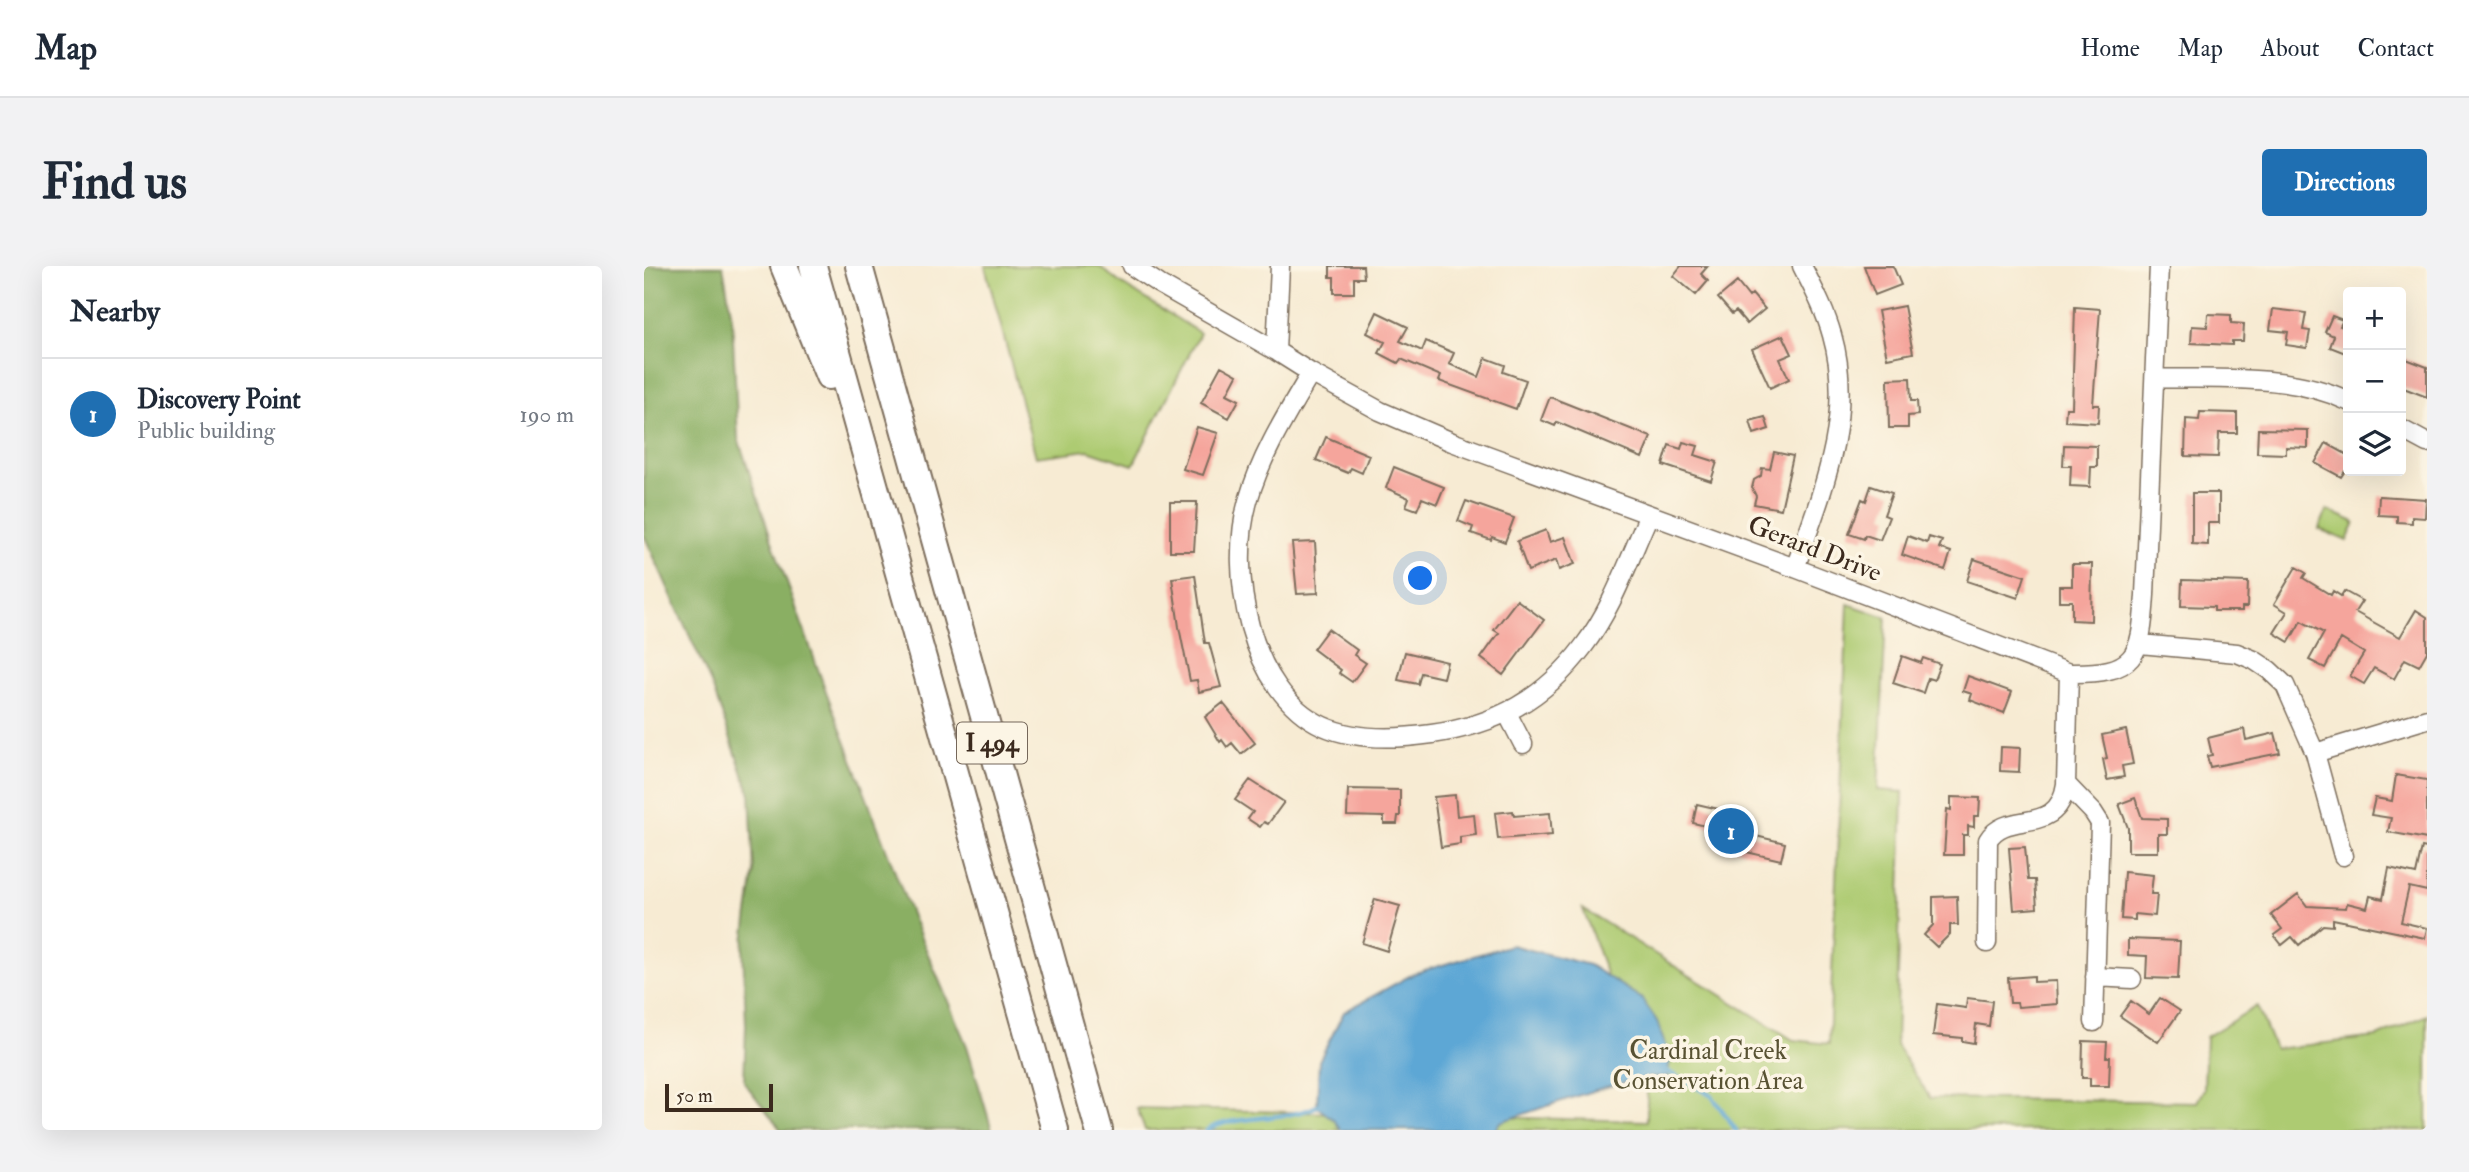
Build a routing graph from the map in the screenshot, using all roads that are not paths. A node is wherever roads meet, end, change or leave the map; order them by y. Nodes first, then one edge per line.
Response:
1 (784, 266) edge
2 (813, 266) edge
3 (859, 266) edge
4 (877, 266) edge
5 (1132, 266) edge
6 (1280, 266) edge
7 (1802, 266) edge
8 (2159, 266) edge
9 (1276, 351) junction
10 (884, 356) junction
11 (1311, 373) junction
12 (2155, 378) junction
13 (2343, 398) edge
14 (2406, 432) edge
15 (2427, 443) edge
16 (873, 484) junction
17 (1649, 515) junction
18 (1795, 568) junction
19 (2140, 644) junction
20 (2069, 673) junction
21 (1507, 713) junction
22 (2427, 719) edge
23 (1523, 744) dead end
24 (2315, 754) junction
25 (2066, 784) junction
26 (2343, 856) dead end
27 (1987, 943) dead end
28 (2095, 977) junction
29 (2132, 979) dead end
30 (2094, 1022) dead end
31 (1055, 1130) edge
32 (1099, 1130) edge

1 - 16 highway
2 - 16 highway, I 494
3 - 10 highway, I 494
4 - 10 highway
5 - 9 street, Gerard Drive
6 - 9 street
7 - 18 street
8 - 12 street
9 - 11 street, Gerard Drive
10 - 32 highway, I 494
11 - 17 street, Gerard Drive
11 - 21 street
12 - 13 street
12 - 19 street
14 - 15 street
16 - 31 highway, I 494
17 - 18 street, Gerard Drive
17 - 21 street
18 - 20 street, Gerard Drive
19 - 20 street, Gerard Drive
19 - 24 street
20 - 25 street
21 - 23 street
22 - 24 street
24 - 26 street
25 - 27 street
25 - 28 street
28 - 29 street
28 - 30 street

